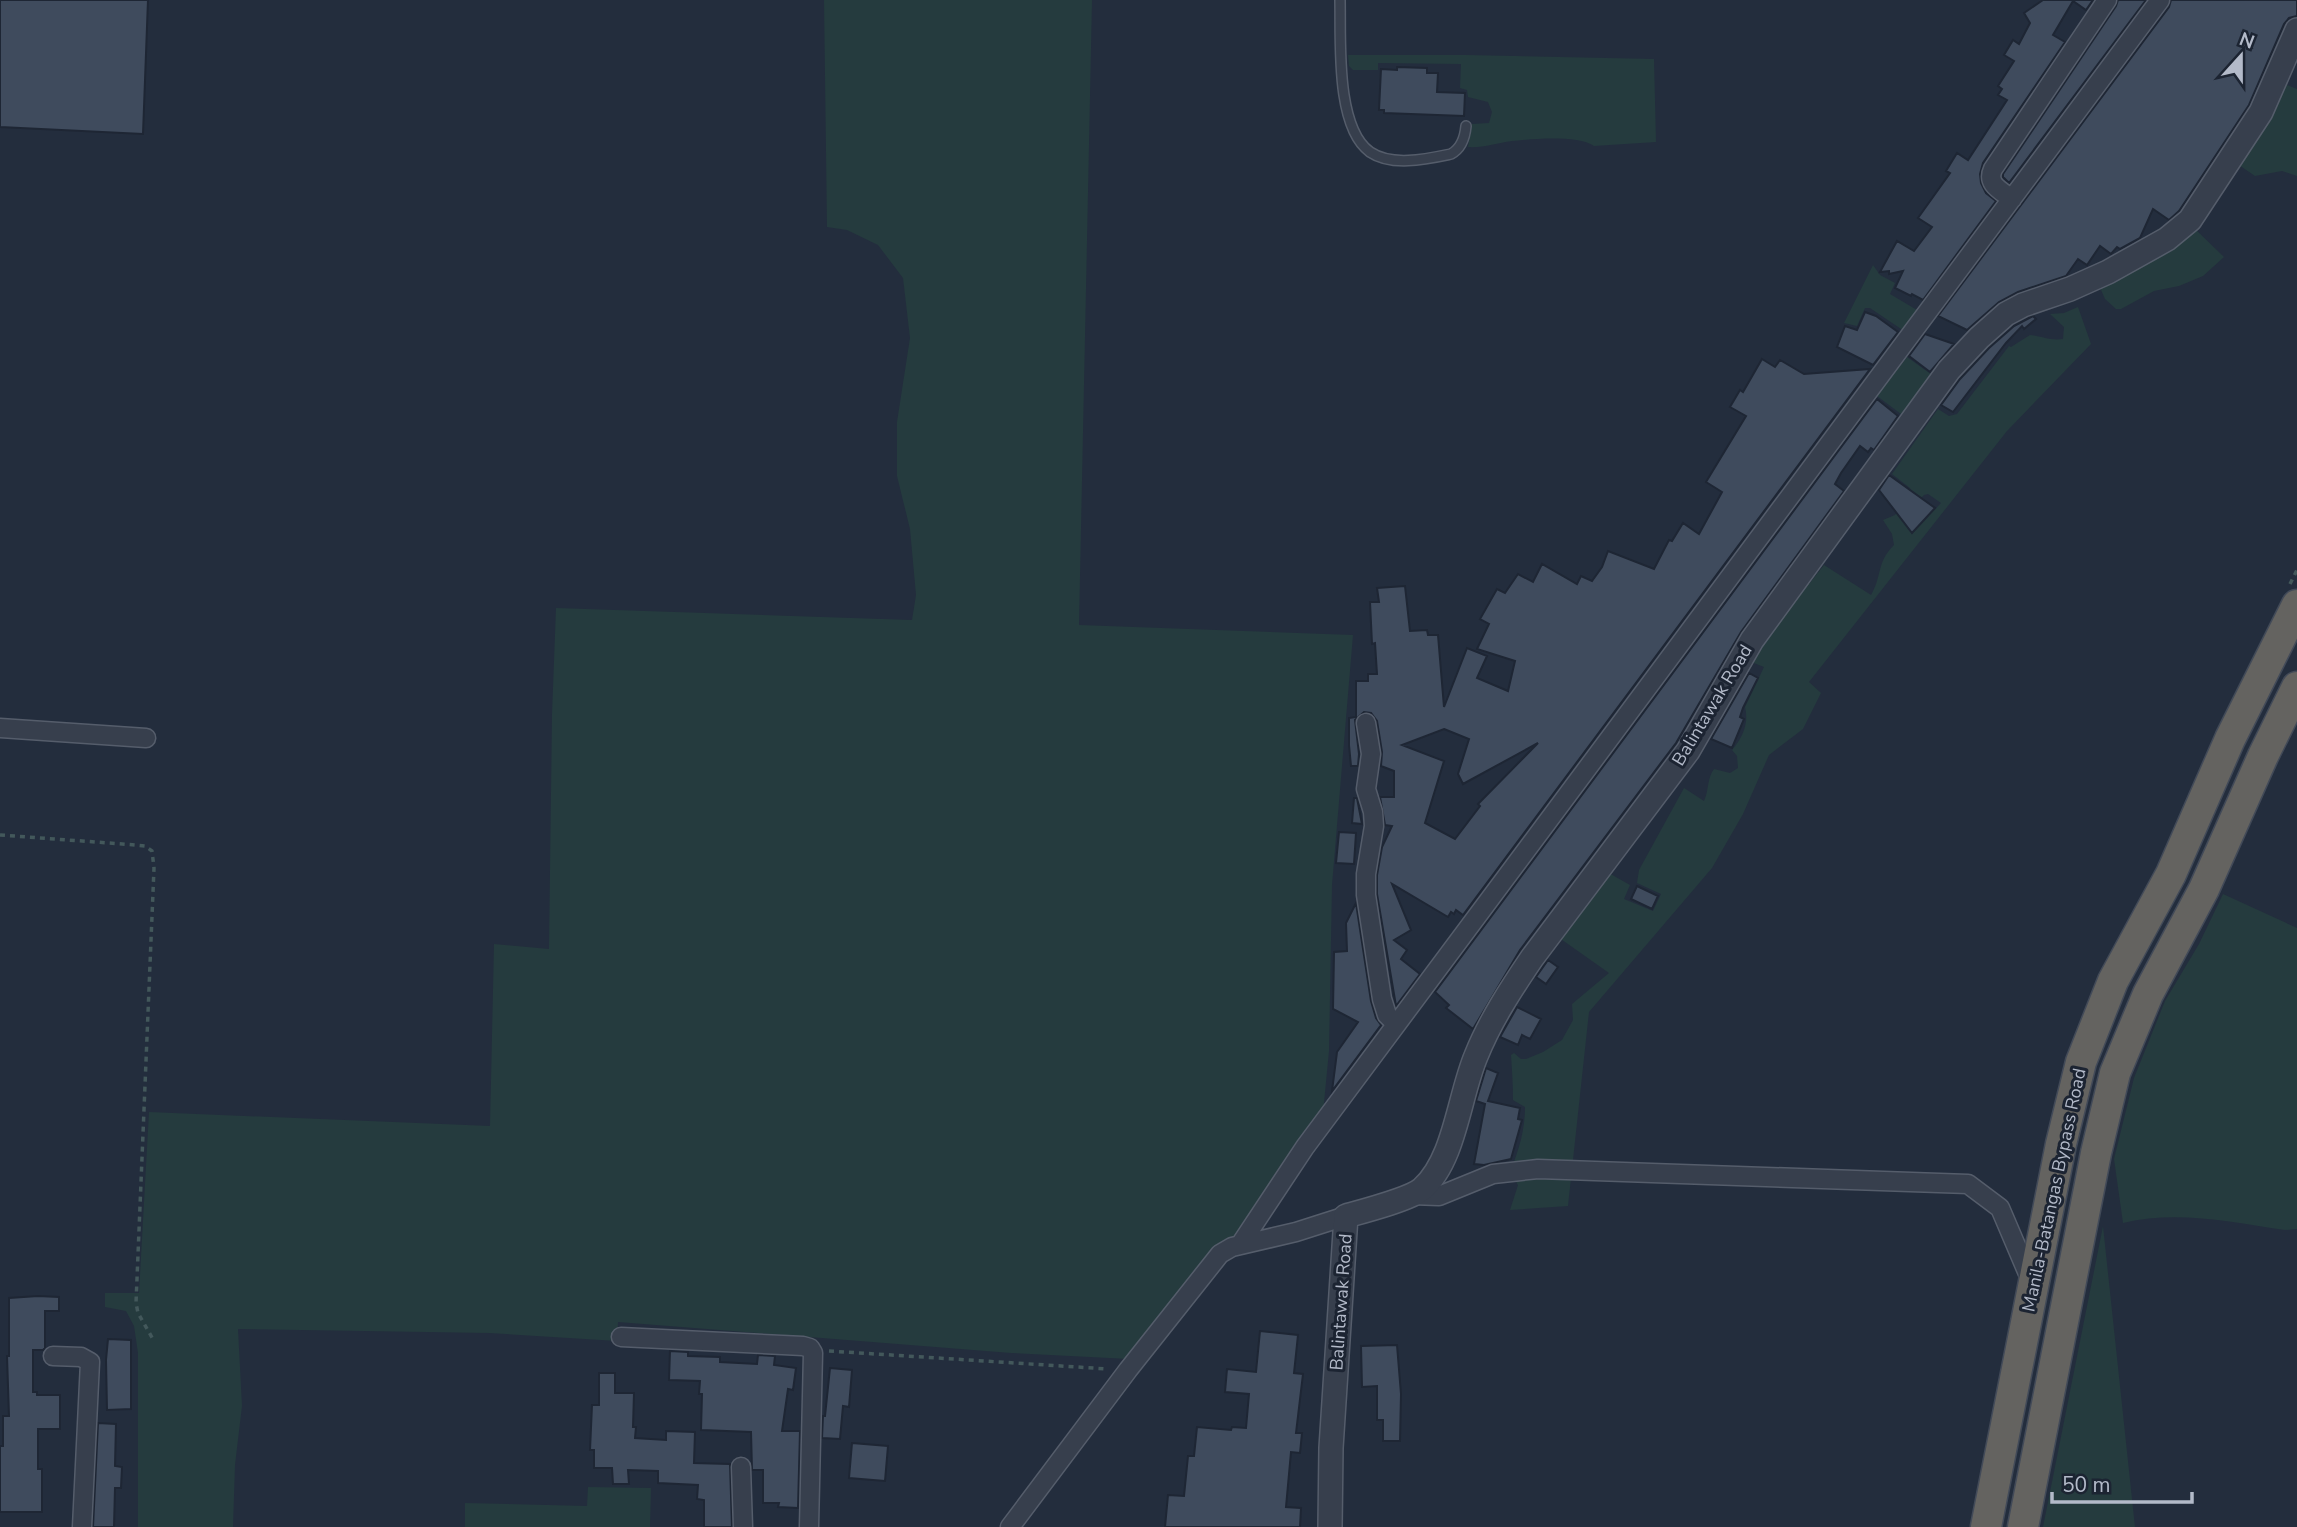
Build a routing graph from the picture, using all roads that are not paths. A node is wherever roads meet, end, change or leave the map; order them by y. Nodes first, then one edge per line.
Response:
1 (1340, 0) edge
2 (2107, 0) edge
3 (2160, 0) edge
4 (2297, 30) edge
5 (1466, 126) dead end
6 (2012, 199) junction
7 (2297, 605) edge
8 (2297, 687) edge
9 (1366, 723) dead end
10 (0, 728) edge
11 (146, 738) dead end
12 (1396, 1024) junction
13 (1411, 1195) junction
14 (1346, 1216) junction
15 (1240, 1245) junction
16 (2033, 1287) junction
17 (2026, 1322) junction
18 (2063, 1329) junction
19 (621, 1337) dead end
20 (53, 1356) dead end
21 (741, 1467) dead end
22 (82, 1527) edge
23 (743, 1527) edge
24 (809, 1527) edge
25 (1010, 1527) edge
26 (1330, 1527) edge
27 (1986, 1527) edge
28 (2024, 1527) edge

1 - 5 lane
2 - 6 street
3 - 6 street
4 - 13 street, Balintawak Road
6 - 12 street
7 - 16 highway, Manila-Batangas Bypass Road
8 - 18 highway, Manila-Batangas Bypass Road
9 - 12 street
10 - 11 street
12 - 15 street
13 - 14 street, Balintawak Road
13 - 16 street
14 - 15 street
14 - 26 street, Balintawak Road
15 - 25 street
16 - 17 highway, Manila-Batangas Bypass Road
17 - 18 highway
17 - 27 highway, Manila-Batangas Bypass Road
18 - 28 highway, Manila-Batangas Bypass Road
19 - 24 street
20 - 22 street
21 - 23 street

